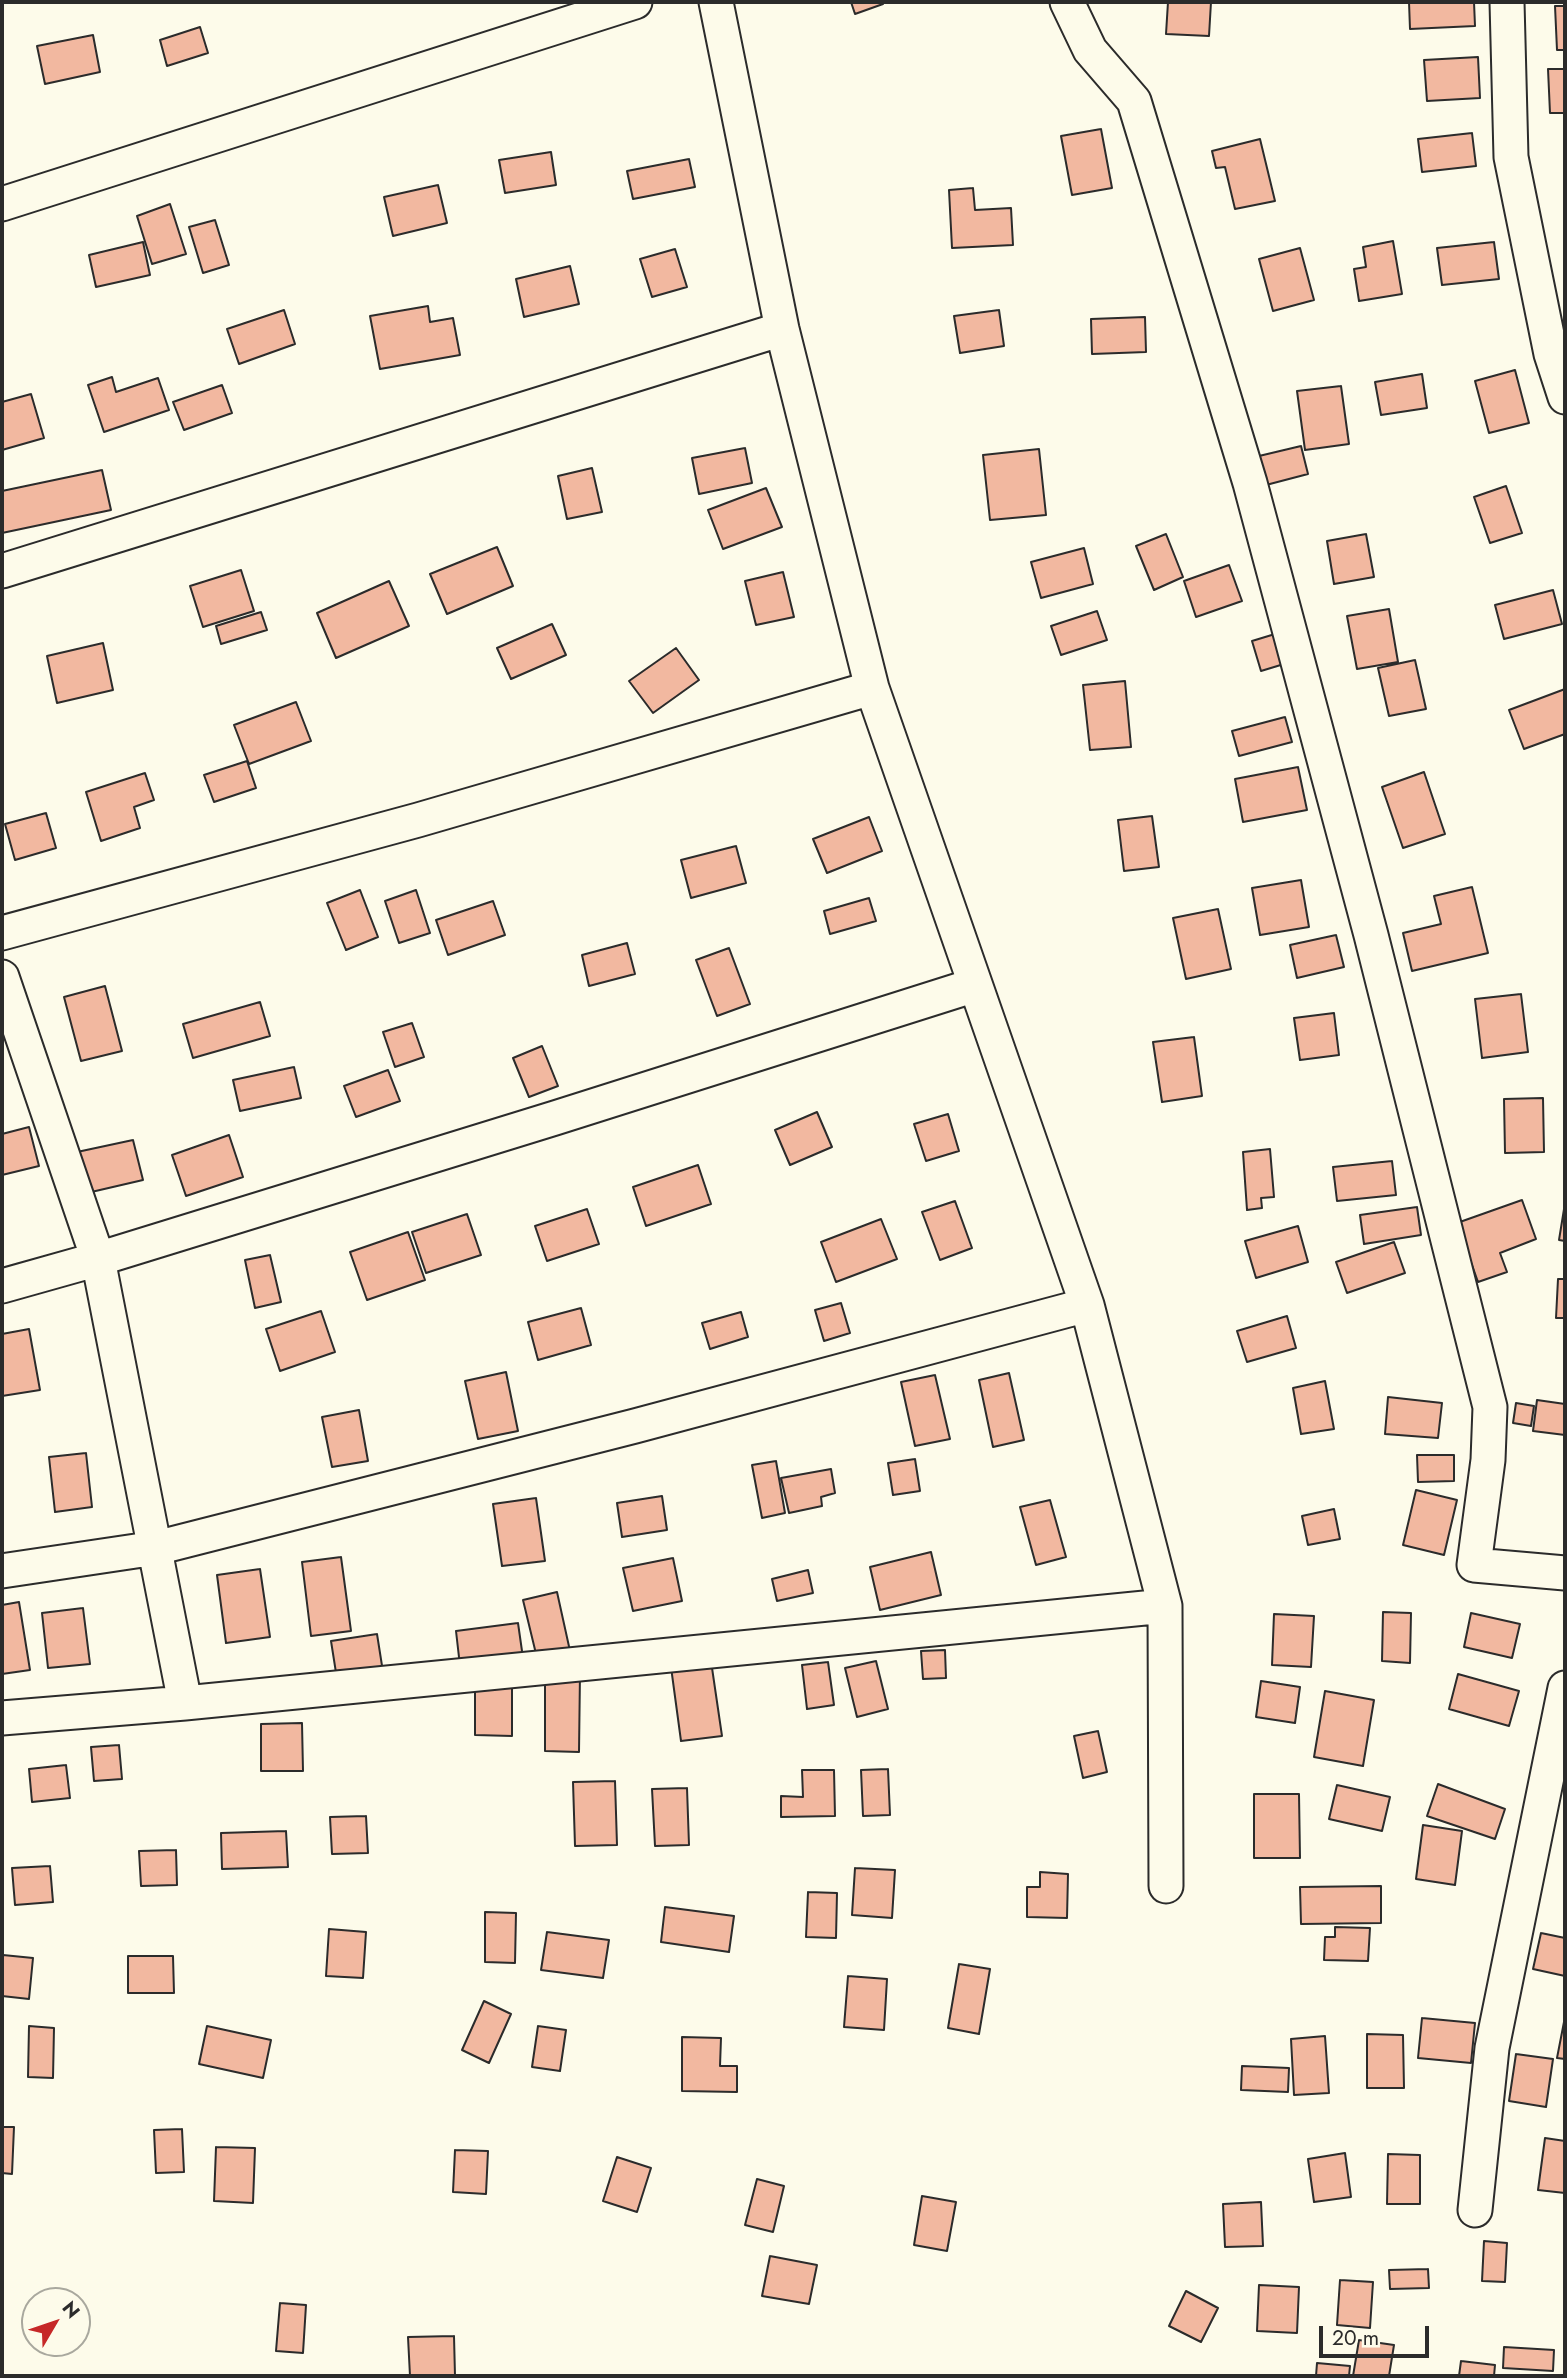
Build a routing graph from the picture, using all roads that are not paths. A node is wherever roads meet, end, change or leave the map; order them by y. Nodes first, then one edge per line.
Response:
1 (635, 2) edge
2 (716, 2) edge
3 (1067, 2) edge
4 (1507, 2) edge
5 (2, 204) edge
6 (782, 329) junction
7 (1565, 397) edge
8 (2, 571) edge
9 (872, 688) junction
10 (2, 933) edge
11 (2, 977) edge
12 (975, 985) junction
13 (98, 1259) junction
14 (2, 1286) edge
15 (1087, 1305) junction
16 (156, 1548) junction
17 (2, 1571) edge
18 (1565, 1573) edge
19 (1165, 1606) junction
20 (1565, 1688) edge
21 (185, 1703) junction
22 (2, 1718) edge
23 (1166, 1886) dead end
24 (1475, 2210) dead end

1 - 5 street
2 - 6 street
3 - 18 street
4 - 7 street
6 - 8 street
6 - 9 street
9 - 10 street
9 - 12 street
11 - 13 street
12 - 13 street
12 - 15 street
13 - 14 street
13 - 16 street
15 - 16 street
15 - 19 street
16 - 17 street
16 - 21 street
19 - 21 street
19 - 23 street
20 - 24 street
21 - 22 street

